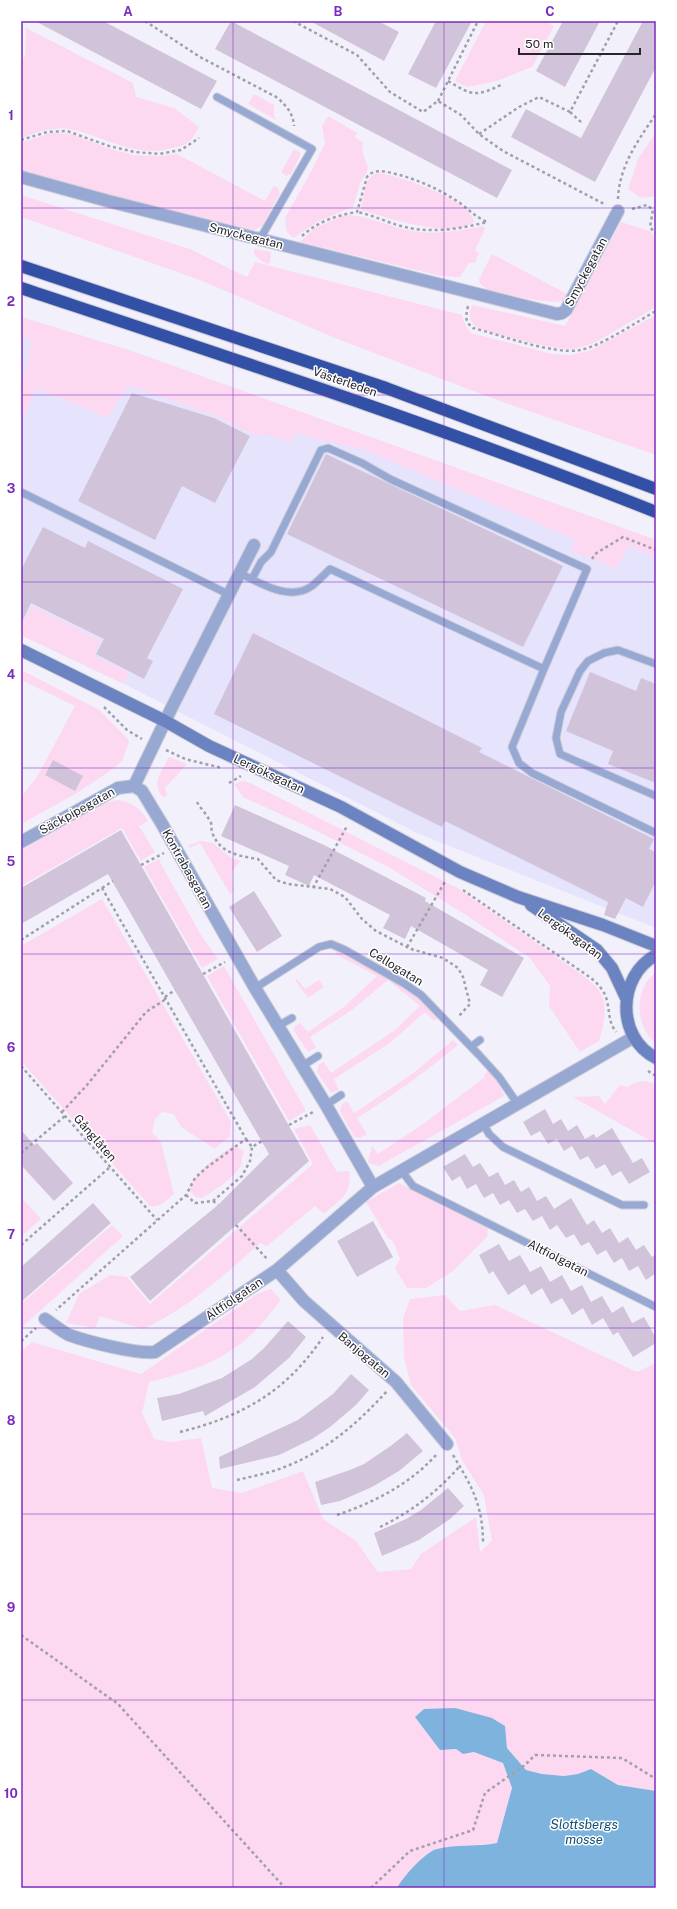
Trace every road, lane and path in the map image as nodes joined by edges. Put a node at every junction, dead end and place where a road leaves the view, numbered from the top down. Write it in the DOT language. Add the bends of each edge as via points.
graph roads {
  1 [pos="145,21"];
  2 [pos="293,21"];
  3 [pos="478,21"];
  4 [pos="618,21"];
  5 [pos="448,80"];
  6 [pos="504,84"];
  7 [pos="217,97"];
  8 [pos="438,101"];
  9 [pos="570,112"];
  10 [pos="656,114"];
  11 [pos="582,124"];
  12 [pos="479,134"];
  13 [pos="199,138"];
  14 [pos="21,140"];
  15 [pos="295,140"];
  16 [pos="21,177"];
  17 [pos="618,211"];
  18 [pos="357,212"];
  19 [pos="656,234"];
  20 [pos="260,239"];
  21 [pos="290,247"];
  22 [pos="21,266"];
  23 [pos="21,288"];
  24 [pos="471,293"];
  25 [pos="656,311"];
  26 [pos="656,489"];
  27 [pos="21,492"];
  28 [pos="656,512"];
  29 [pos="254,546"];
  30 [pos="656,550"];
  31 [pos="587,570"];
  32 [pos="239,573"];
  33 [pos="252,579"];
  34 [pos="228,594"];
  35 [pos="21,650"];
  36 [pos="656,664"];
  37 [pos="544,669"];
  38 [pos="103,706"];
  39 [pos="165,721"];
  40 [pos="138,737"];
  41 [pos="174,754"];
  42 [pos="224,769"];
  43 [pos="237,772"];
  44 [pos="229,783"];
  45 [pos="134,786"];
  46 [pos="656,796"];
  47 [pos="197,802"];
  48 [pos="342,823"];
  49 [pos="347,826"];
  50 [pos="353,829"];
  51 [pos="656,833"];
  52 [pos="21,842"];
  53 [pos="175,847"];
  54 [pos="141,866"];
  55 [pos="439,876"];
  56 [pos="446,880"];
  57 [pos="113,882"];
  58 [pos="452,883"];
  59 [pos="458,887"];
  60 [pos="102,888"];
  61 [pos="313,888"];
  62 [pos="518,897"];
  63 [pos="21,940"];
  64 [pos="656,946"];
  65 [pos="407,947"];
  66 [pos="656,955"];
  67 [pos="236,956"];
  68 [pos="203,974"];
  69 [pos="255,988"];
  70 [pos="176,990"];
  71 [pos="165,998"];
  72 [pos="626,998"];
  73 [pos="292,1018"];
  74 [pos="451,1025"];
  75 [pos="611,1025"];
  76 [pos="278,1026"];
  77 [pos="634,1037"];
  78 [pos="480,1040"];
  79 [pos="472,1046"];
  80 [pos="318,1056"];
  81 [pos="656,1058"];
  82 [pos="21,1066"];
  83 [pos="302,1066"];
  84 [pos="506,1073"];
  85 [pos="499,1077"];
  86 [pos="341,1095"];
  87 [pos="517,1103"];
  88 [pos="326,1105"];
  89 [pos="62,1112"];
  90 [pos="65,1116"];
  91 [pos="483,1123"];
  92 [pos="289,1125"];
  93 [pos="246,1139"];
  94 [pos="262,1141"];
  95 [pos="252,1147"];
  96 [pos="21,1153"];
  97 [pos="109,1168"];
  98 [pos="401,1170"];
  99 [pos="373,1187"];
  100 [pos="186,1195"];
  101 [pos="213,1201"];
  102 [pos="218,1205"];
  103 [pos="644,1205"];
  104 [pos="157,1220"];
  105 [pos="236,1225"];
  106 [pos="21,1245"];
  107 [pos="277,1270"];
  108 [pos="656,1307"];
  109 [pos="45,1319"];
  110 [pos="330,1326"];
  111 [pos="21,1341"];
  112 [pos="396,1382"];
  113 [pos="180,1432"];
  114 [pos="447,1444"];
  115 [pos="460,1466"];
  116 [pos="237,1480"];
  117 [pos="337,1515"];
  118 [pos="380,1527"];
  119 [pos="482,1544"];
  120 [pos="21,1635"];
  121 [pos="656,1779"];
  122 [pos="286,1888"];
  123 [pos="371,1888"];
  1 -- 15 [label="path" via="200,57 278,98 288,107 293,118"];
  2 -- 8 [label="path" via="357,56 390,92 423,112"];
  3 -- 5 [label="path"];
  4 -- 9 [label="path"];
  5 -- 6 [label="path" via="468,93 477,94"];
  5 -- 8 [label="path"];
  7 -- 15 [label="lane"];
  8 -- 12 [label="path" via="461,115"];
  9 -- 11 [label="path"];
  9 -- 12 [label="path" via="539,97 518,107"];
  10 -- 17 [label="path" via="631,152 618,186"];
  12 -- 17 [label="path" via="503,151"];
  13 -- 14 [label="path" via="181,150 160,154 108,146 67,131 46,132"];
  15 -- 20 [label="lane" via="312,149"];
  16 -- 20 [label="street, Smyckegatan"];
  17 -- 19 [label="path" via="646,205 652,210 650,227"];
  17 -- 24 [label="street, Smyckegatan" via="566,310 562,313 557,314"];
  18 -- 18 [label="path" via="374,215 402,226 440,230 487,222 425,183 376,171 367,177"];
  18 -- 21 [label="path" via="318,224"];
  20 -- 21 [label="street, Smyckegatan"];
  21 -- 24 [label="street, Smyckegatan"];
  22 -- 26 [label="highway, Västerleden" via="386,388"];
  23 -- 28 [label="highway, Västerleden" via="379,409"];
  24 -- 25 [label="path" via="465,318 473,328 546,348 579,351 594,346"];
  27 -- 34 [label="lane"];
  29 -- 32 [label="street"];
  30 -- 31 [label="path" via="623,538 595,554"];
  31 -- 33 [label="lane" via="328,448 321,450 271,552 261,562"];
  31 -- 37 [label="lane"];
  32 -- 33 [label="lane"];
  32 -- 34 [label="street"];
  33 -- 37 [label="lane" via="292,593 310,586 330,569"];
  34 -- 39 [label="street"];
  35 -- 39 [label="street, Lergöksgatan"];
  36 -- 46 [label="lane" via="618,650 604,653 588,661 580,671 561,712 556,738 560,754"];
  37 -- 51 [label="lane" via="512,747 519,763 538,776"];
  38 -- 40 [label="path" via="127,730"];
  39 -- 45 [label="street"];
  39 -- 62 [label="street, Lergöksgatan" via="209,746 341,807 460,872"];
  41 -- 42 [label="path"];
  43 -- 44 [label="path" via="243,774"];
  45 -- 52 [label="street, Säckpipegatan" via="118,788"];
  45 -- 53 [label="street, Kontrabasgatan" via="142,791"];
  47 -- 61 [label="path" via="211,823 217,842 228,852 258,859 276,880"];
  48 -- 49 [label="path"];
  49 -- 50 [label="path"];
  49 -- 61 [label="path"];
  53 -- 54 [label="path"];
  53 -- 67 [label="street, Kontrabasgatan"];
  55 -- 56 [label="path"];
  56 -- 58 [label="path"];
  56 -- 65 [label="path"];
  57 -- 60 [label="path"];
  59 -- 75 [label="path" via="591,978 602,989"];
  60 -- 63 [label="path"];
  60 -- 71 [label="path"];
  61 -- 65 [label="path" via="330,889 345,896 362,919 376,931"];
  62 -- 64 [label="street, Lergöksgatan" via="603,924"];
  62 -- 72 [label="street, Lergöksgatan" via="597,950 612,968"];
  65 -- 74 [label="path" via="443,958 458,968 470,1004"];
  66 -- 72 [label="street" via="635,974"];
  67 -- 68 [label="path"];
  67 -- 69 [label="street, Kontrabasgatan"];
  69 -- 74 [label="lane, Cellogatan" via="319,947 331,944 405,984 421,995"];
  69 -- 76 [label="street, Kontrabasgatan"];
  70 -- 71 [label="path"];
  71 -- 89 [label="path" via="146,1012"];
  71 -- 93 [label="path"];
  72 -- 77 [label="street" via="626,1018"];
  73 -- 76 [label="lane"];
  74 -- 79 [label="lane, Cellogatan"];
  76 -- 83 [label="street, Kontrabasgatan"];
  77 -- 81 [label="street" via="642,1048"];
  77 -- 87 [label="street, Altfiolgatan"];
  78 -- 79 [label="lane"];
  79 -- 85 [label="lane, Cellogatan"];
  80 -- 83 [label="lane"];
  82 -- 89 [label="path, Gånglåten"];
  83 -- 88 [label="street, Kontrabasgatan"];
  84 -- 85 [label="lane"];
  85 -- 87 [label="lane, Cellogatan"];
  86 -- 88 [label="lane"];
  87 -- 91 [label="street, Altfiolgatan"];
  88 -- 92 [label="path"];
  88 -- 99 [label="street, Kontrabasgatan"];
  89 -- 90 [label="path, Gånglåten"];
  90 -- 96 [label="path"];
  90 -- 97 [label="path, Gånglåten"];
  91 -- 98 [label="street, Altfiolgatan"];
  91 -- 103 [label="lane" via="503,1147 622,1205"];
  93 -- 95 [label="path"];
  93 -- 100 [label="path" via="195,1178"];
  94 -- 95 [label="path"];
  95 -- 101 [label="path" via="250,1161 242,1176"];
  97 -- 104 [label="path, Gånglåten"];
  97 -- 106 [label="path"];
  98 -- 99 [label="street, Altfiolgatan"];
  98 -- 108 [label="lane, Altfiolgatan" via="413,1186"];
  99 -- 107 [label="street, Altfiolgatan"];
  100 -- 101 [label="path" via="195,1203"];
  100 -- 104 [label="path"];
  101 -- 102 [label="path"];
  104 -- 109 [label="path"];
  105 -- 107 [label="path"];
  107 -- 109 [label="street, Altfiolgatan" via="155,1352 125,1350 68,1334"];
  107 -- 110 [label="street, Banjogatan"];
  109 -- 111 [label="path"];
  110 -- 112 [label="street, Banjogatan"];
  110 -- 113 [label="path" via="312,1354 294,1373 256,1404 225,1418"];
  112 -- 114 [label="street, Banjogatan"];
  112 -- 116 [label="path" via="350,1428 311,1455 286,1467"];
  114 -- 115 [label="path"];
  114 -- 117 [label="path" via="426,1466 397,1488 365,1506"];
  115 -- 118 [label="path" via="427,1499"];
  115 -- 119 [label="path" via="481,1514"];
  120 -- 122 [label="path" via="118,1704"];
  121 -- 123 [label="path" via="622,1758 535,1755 485,1794 473,1830 410,1851"];
}
